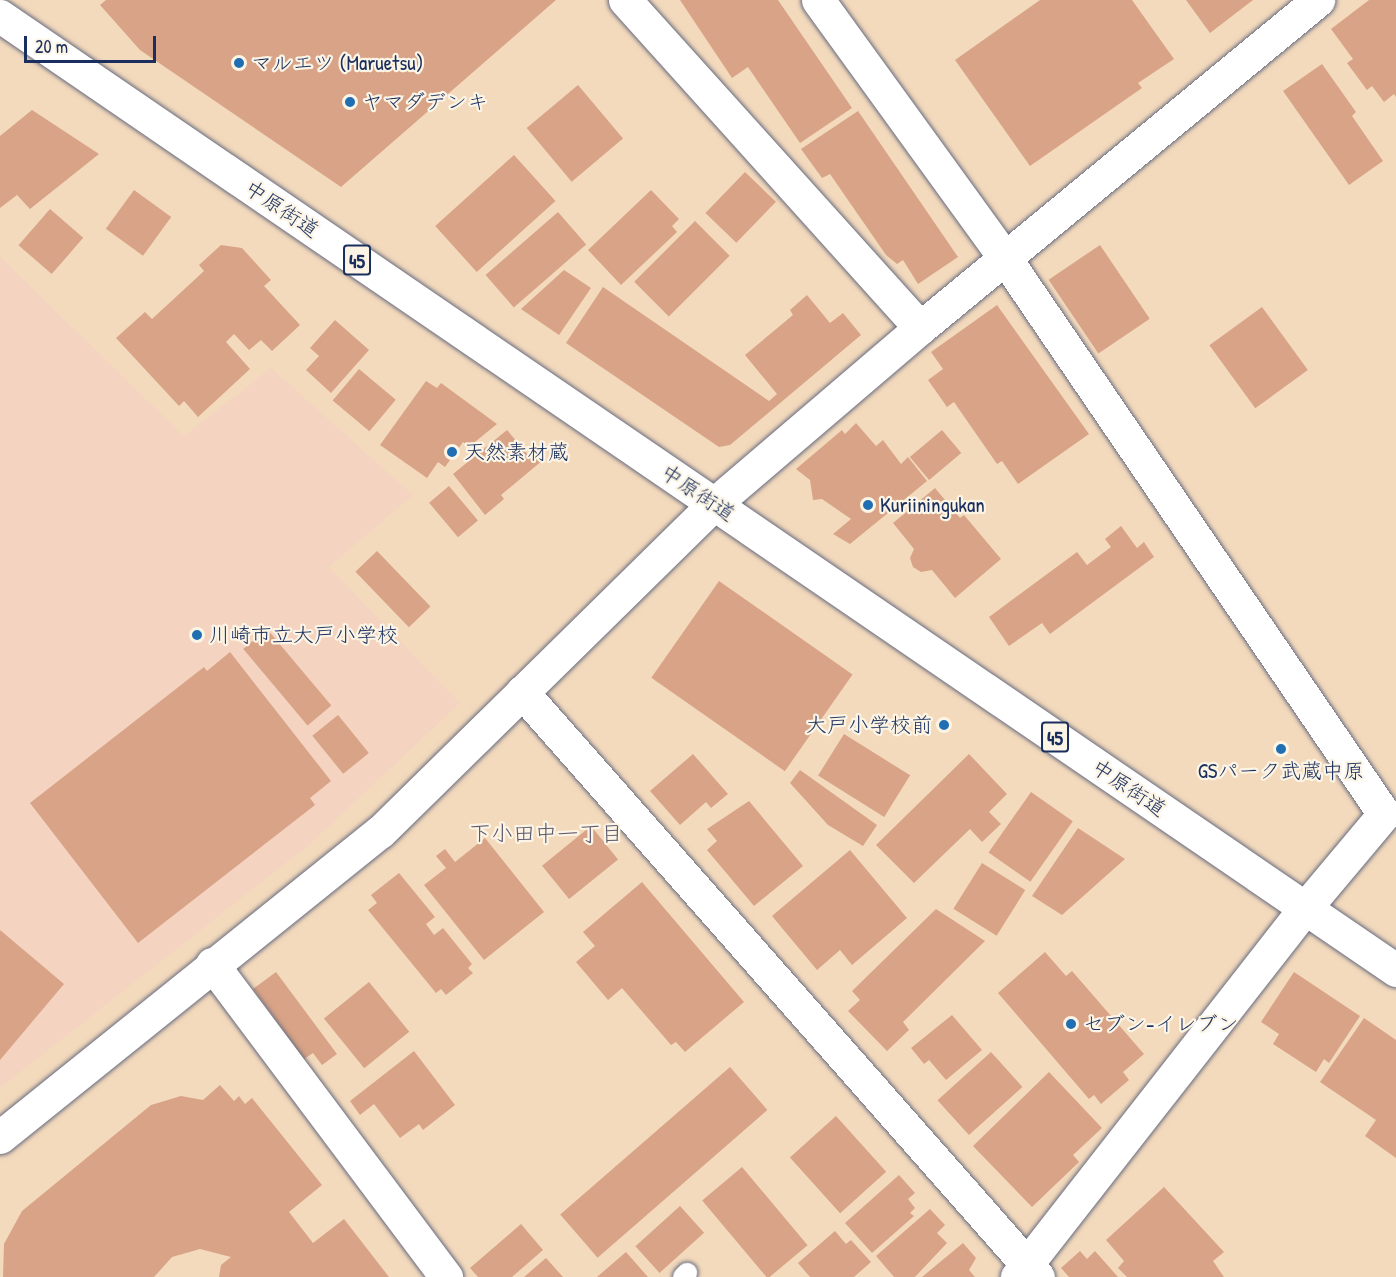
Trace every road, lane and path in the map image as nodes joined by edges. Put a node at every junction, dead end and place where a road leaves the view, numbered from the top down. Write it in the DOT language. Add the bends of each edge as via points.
graph roads {
  1 [pos="625,0"];
  2 [pos="818,0"];
  3 [pos="1318,0"];
  4 [pos="0,16"];
  5 [pos="1005,258"];
  6 [pos="920,328"];
  7 [pos="714,504"];
  8 [pos="522,692"];
  9 [pos="1305,908"];
  10 [pos="212,964"];
  11 [pos="1396,970"];
  12 [pos="0,1137"];
  13 [pos="1028,1274"];
  14 [pos="446,1277"];
  1 -- 6 [label="street"];
  2 -- 5 [label="street"];
  3 -- 5 [label="street"];
  4 -- 7 [label="street, 中原街道 / 45"];
  5 -- 6 [label="street"];
  5 -- 9 [label="street" via="1384,814"];
  6 -- 7 [label="street"];
  7 -- 8 [label="street"];
  7 -- 9 [label="street, 中原街道 / 45"];
  8 -- 10 [label="street" via="380,832"];
  8 -- 13 [label="street"];
  9 -- 11 [label="street, 中原街道 / 45"];
  9 -- 13 [label="street"];
  10 -- 12 [label="street"];
  10 -- 14 [label="street"];
}
